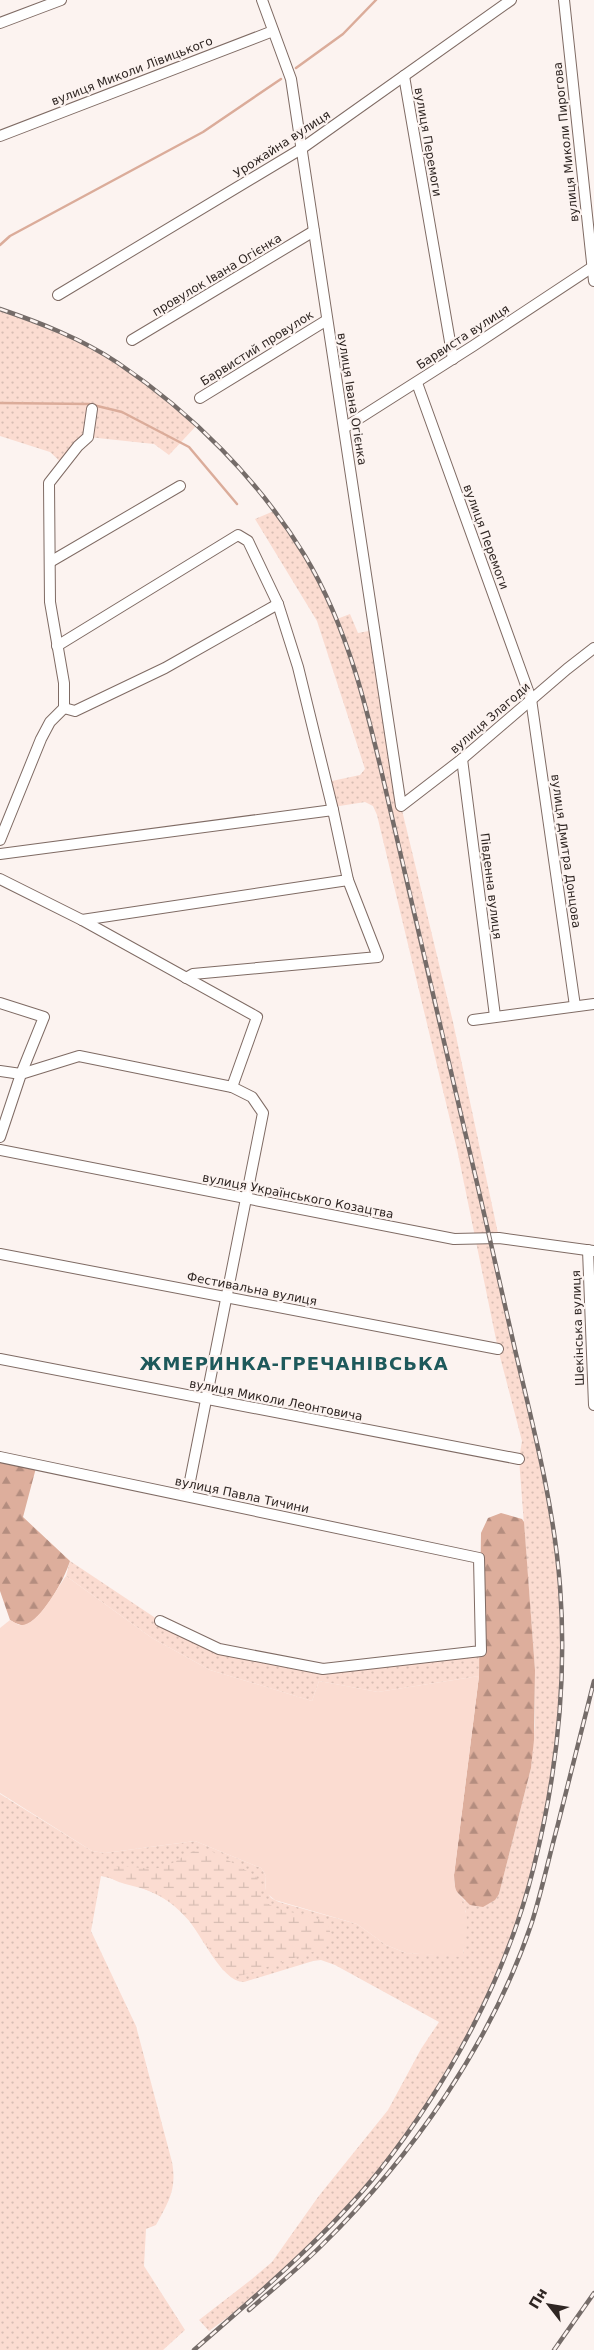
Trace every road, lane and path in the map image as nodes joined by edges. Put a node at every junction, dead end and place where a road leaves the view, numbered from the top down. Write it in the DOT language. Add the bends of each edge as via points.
graph roads {
  1 [pos="61,0"];
  2 [pos="262,0"];
  3 [pos="511,0"];
  4 [pos="564,0"];
  5 [pos="0,23"];
  6 [pos="272,31"];
  7 [pos="404,76"];
  8 [pos="0,136"];
  9 [pos="302,149"];
  10 [pos="314,231"];
  11 [pos="593,266"];
  12 [pos="594,282"];
  13 [pos="58,296"];
  14 [pos="327,320"];
  15 [pos="132,340"];
  16 [pos="453,359"];
  17 [pos="416,383"];
  18 [pos="200,398"];
  19 [pos="92,409"];
  20 [pos="344,428"];
  21 [pos="180,486"];
  22 [pos="50,562"];
  23 [pos="278,604"];
  24 [pos="57,646"];
  25 [pos="594,648"];
  26 [pos="531,699"];
  27 [pos="64,708"];
  28 [pos="462,760"];
  29 [pos="401,806"];
  30 [pos="333,810"];
  31 [pos="0,840"];
  32 [pos="0,854"];
  33 [pos="0,879"];
  34 [pos="348,880"];
  35 [pos="82,920"];
  36 [pos="186,978"];
  37 [pos="0,1002"];
  38 [pos="594,1004"];
  39 [pos="576,1006"];
  40 [pos="495,1016"];
  41 [pos="473,1020"];
  42 [pos="0,1071"];
  43 [pos="20,1074"];
  44 [pos="232,1087"];
  45 [pos="0,1137"];
  46 [pos="0,1150"];
  47 [pos="246,1199"];
  48 [pos="591,1250"];
  49 [pos="0,1254"];
  50 [pos="227,1297"];
  51 [pos="498,1349"];
  52 [pos="0,1359"];
  53 [pos="206,1400"];
  54 [pos="594,1405"];
  55 [pos="0,1456"];
  56 [pos="519,1459"];
  57 [pos="187,1496"];
  58 [pos="160,1621"];
  1 -- 5 [label="street"];
  2 -- 6 [label="street, вулиця Івана Огієнка"];
  3 -- 7 [label="street, Урожайна вулиця"];
  4 -- 11 [label="street, вулиця Миколи Пирогова"];
  6 -- 8 [label="street, вулиця Миколи Лівицького"];
  6 -- 9 [label="street, вулиця Івана Огієнка" via="291,79"];
  7 -- 9 [label="street, Урожайна вулиця"];
  7 -- 16 [label="street, вулиця Перемоги"];
  9 -- 10 [label="street, вулиця Івана Огієнка"];
  9 -- 13 [label="street, Урожайна вулиця"];
  10 -- 14 [label="street, вулиця Івана Огієнка"];
  10 -- 15 [label="street, провулок Івана Огієнка"];
  11 -- 12 [label="street, вулиця Миколи Пирогова"];
  11 -- 16 [label="street, Барвиста вулиця"];
  14 -- 18 [label="street, Барвистий провулок"];
  14 -- 20 [label="street, вулиця Івана Огієнка"];
  16 -- 17 [label="street, Барвиста вулиця"];
  17 -- 20 [label="street, Барвиста вулиця"];
  17 -- 26 [label="street, вулиця Перемоги"];
  19 -- 22 [label="street" via="88,437 49,483"];
  20 -- 29 [label="street, вулиця Івана Огієнка"];
  21 -- 22 [label="street"];
  22 -- 24 [label="street" via="50,602"];
  23 -- 24 [label="street" via="248,542 238,535"];
  23 -- 27 [label="street" via="156,672 74,711"];
  23 -- 30 [label="street" via="298,667"];
  24 -- 27 [label="street" via="64,683"];
  25 -- 26 [label="street, вулиця Злагоди"];
  26 -- 28 [label="street, вулиця Злагоди"];
  26 -- 39 [label="street, вулиця Дмитра Донцова"];
  27 -- 31 [label="street" via="50,722 41,739"];
  28 -- 29 [label="street, вулиця Злагоди"];
  28 -- 40 [label="street, Південна вулиця"];
  30 -- 32 [label="street"];
  30 -- 34 [label="street"];
  33 -- 35 [label="street"];
  34 -- 35 [label="street"];
  34 -- 36 [label="street" via="378,957 193,974"];
  35 -- 36 [label="street"];
  36 -- 44 [label="street" via="257,1017"];
  37 -- 43 [label="street" via="44,1017"];
  38 -- 39 [label="street"];
  39 -- 40 [label="street"];
  40 -- 41 [label="street"];
  42 -- 43 [label="street"];
  43 -- 44 [label="street" via="79,1056"];
  43 -- 45 [label="street"];
  44 -- 47 [label="street" via="252,1097 263,1113"];
  46 -- 47 [label="street, вулиця Українського Козацтва"];
  47 -- 48 [label="street, вулиця Українського Козацтва" via="454,1239 499,1238"];
  47 -- 50 [label="street"];
  48 -- 54 [label="street, Шекінська вулиця"];
  49 -- 50 [label="street, Фестивальна вулиця"];
  50 -- 51 [label="street, Фестивальна вулиця"];
  50 -- 53 [label="street"];
  52 -- 53 [label="street, вулиця Миколи Леонтовича"];
  53 -- 56 [label="street, вулиця Миколи Леонтовича"];
  53 -- 57 [label="street"];
  55 -- 57 [label="street, вулиця Павла Тичини"];
  57 -- 58 [label="street, вулиця Павла Тичини" via="479,1558 481,1651 323,1669 219,1650"];
}
